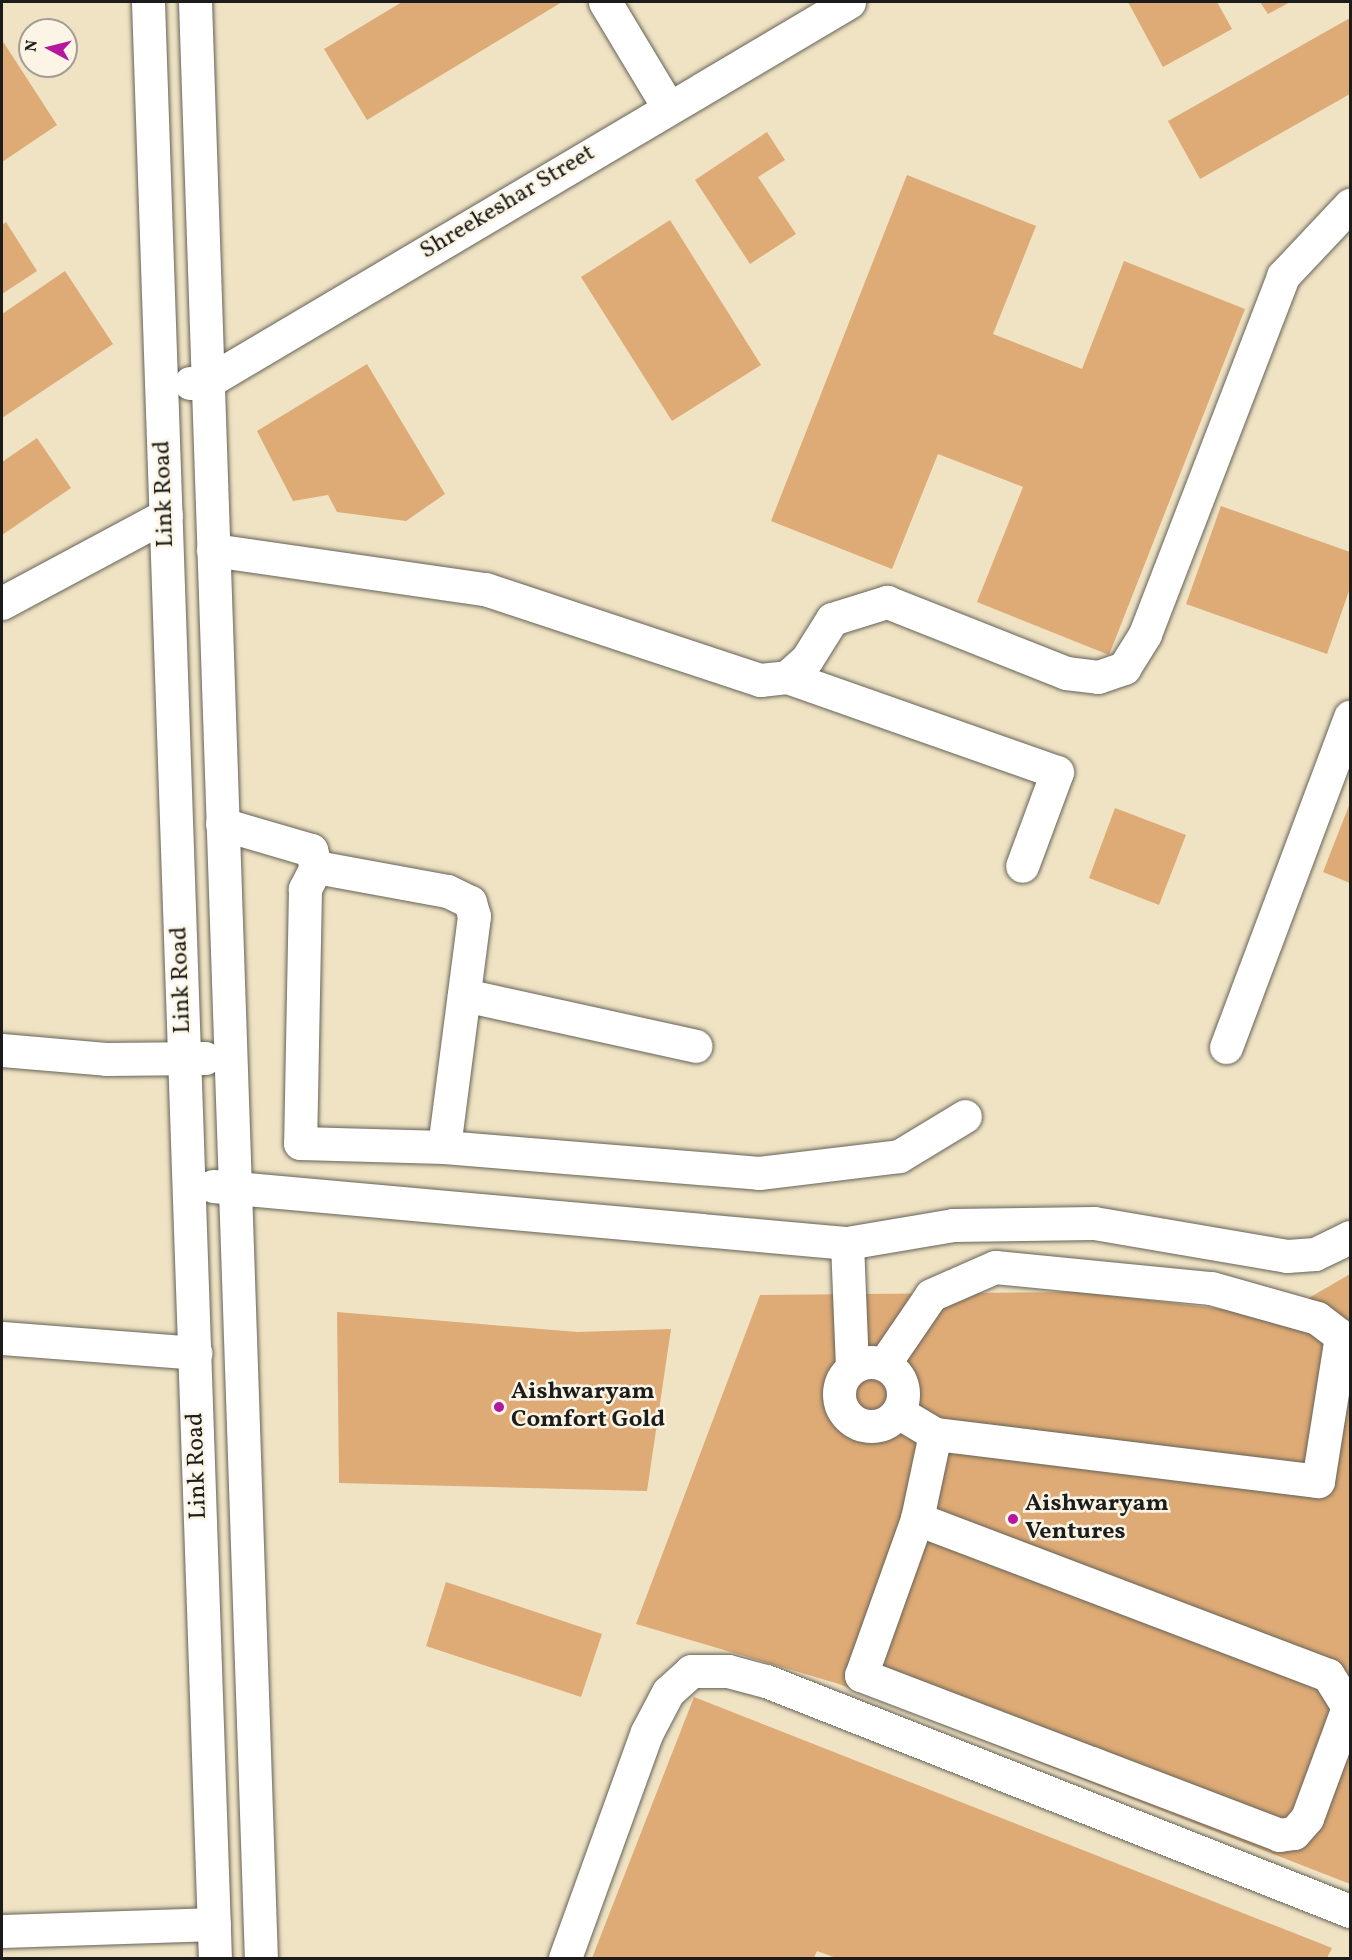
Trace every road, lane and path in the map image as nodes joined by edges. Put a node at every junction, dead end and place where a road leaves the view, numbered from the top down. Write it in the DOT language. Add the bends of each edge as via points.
graph roads {
  1 [pos="148,2"];
  2 [pos="195,2"];
  3 [pos="605,2"];
  4 [pos="849,2"];
  5 [pos="668,107"];
  6 [pos="1350,206"];
  7 [pos="207,381"];
  8 [pos="161,384"];
  9 [pos="166,515"];
  10 [pos="213,550"];
  11 [pos="2,603"];
  12 [pos="787,677"];
  13 [pos="1350,717"];
  14 [pos="222,824"];
  15 [pos="1022,866"];
  16 [pos="316,867"];
  17 [pos="464,995"];
  18 [pos="695,1046"];
  19 [pos="1226,1047"];
  20 [pos="2,1050"];
  21 [pos="231,1058"];
  22 [pos="184,1059"];
  23 [pos="965,1116"];
  24 [pos="444,1147"];
  25 [pos="189,1184"];
  26 [pos="235,1189"];
  27 [pos="1350,1237"];
  28 [pos="847,1244"];
  29 [pos="2,1338"];
  30 [pos="195,1353"];
  31 [pos="884,1364"];
  32 [pos="852,1368"];
  33 [pos="898,1412"];
  34 [pos="935,1434"];
  35 [pos="917,1519"];
  36 [pos="1350,1911"];
  37 [pos="214,1924"];
  38 [pos="2,1931"];
  39 [pos="38,1944"];
  40 [pos="215,1959"];
  41 [pos="261,1959"];
  42 [pos="565,1959"];
  1 -- 8 [label="street, Link Road"];
  2 -- 7 [label="street, Link Road"];
  3 -- 5 [label="street"];
  4 -- 5 [label="street, Shreekeshar Street"];
  5 -- 7 [label="street, Shreekeshar Street"];
  6 -- 12 [label="street" via="1312,239 1283,276 1145,634 1124,668 1098,677 1066,673 886,602 832,619 807,659"];
  7 -- 8 [label="street, Shreekeshar Street"];
  7 -- 10 [label="street, Link Road"];
  8 -- 9 [label="street, Link Road"];
  9 -- 11 [label="street"];
  9 -- 22 [label="street, Link Road"];
  10 -- 12 [label="street" via="485,589 730,673 760,680"];
  10 -- 14 [label="street, Link Road"];
  12 -- 15 [label="street" via="1057,772"];
  13 -- 19 [label="street"];
  14 -- 16 [label="street" via="311,850"];
  14 -- 21 [label="street, Link Road"];
  16 -- 17 [label="street" via="462,895 474,916"];
  16 -- 24 [label="street" via="305,889 300,1143"];
  17 -- 18 [label="street"];
  17 -- 24 [label="street"];
  20 -- 22 [label="street" via="47,1057"];
  21 -- 22 [label="street"];
  21 -- 26 [label="street, Link Road"];
  22 -- 25 [label="street, Link Road"];
  23 -- 24 [label="street" via="899,1156 759,1173"];
  25 -- 26 [label="street"];
  25 -- 30 [label="street, Link Road"];
  26 -- 28 [label="street"];
  26 -- 41 [label="street, Link Road"];
  27 -- 28 [label="street" via="1315,1254 1287,1256 1094,1223 1010,1223 914,1229 889,1239"];
  28 -- 32 [label="street"];
  29 -- 30 [label="street"];
  30 -- 37 [label="street, Link Road"];
  31 -- 32 [label="street"];
  31 -- 33 [label="street" via="900,1380"];
  31 -- 34 [label="street" via="930,1294 995,1267 1211,1288 1317,1318 1341,1336 1318,1481"];
  32 -- 33 [label="street" via="840,1384 845,1414 872,1427"];
  33 -- 34 [label="street"];
  34 -- 35 [label="street"];
  35 -- 35 [label="street" via="861,1675 1279,1835 1294,1833 1307,1818 1348,1707 1341,1689 1328,1675"];
  36 -- 42 [label="street" via="766,1681 728,1671 691,1671 668,1692 647,1732"];
  37 -- 39 [label="street"];
  37 -- 40 [label="street, Link Road"];
  38 -- 39 [label="street"];
}
